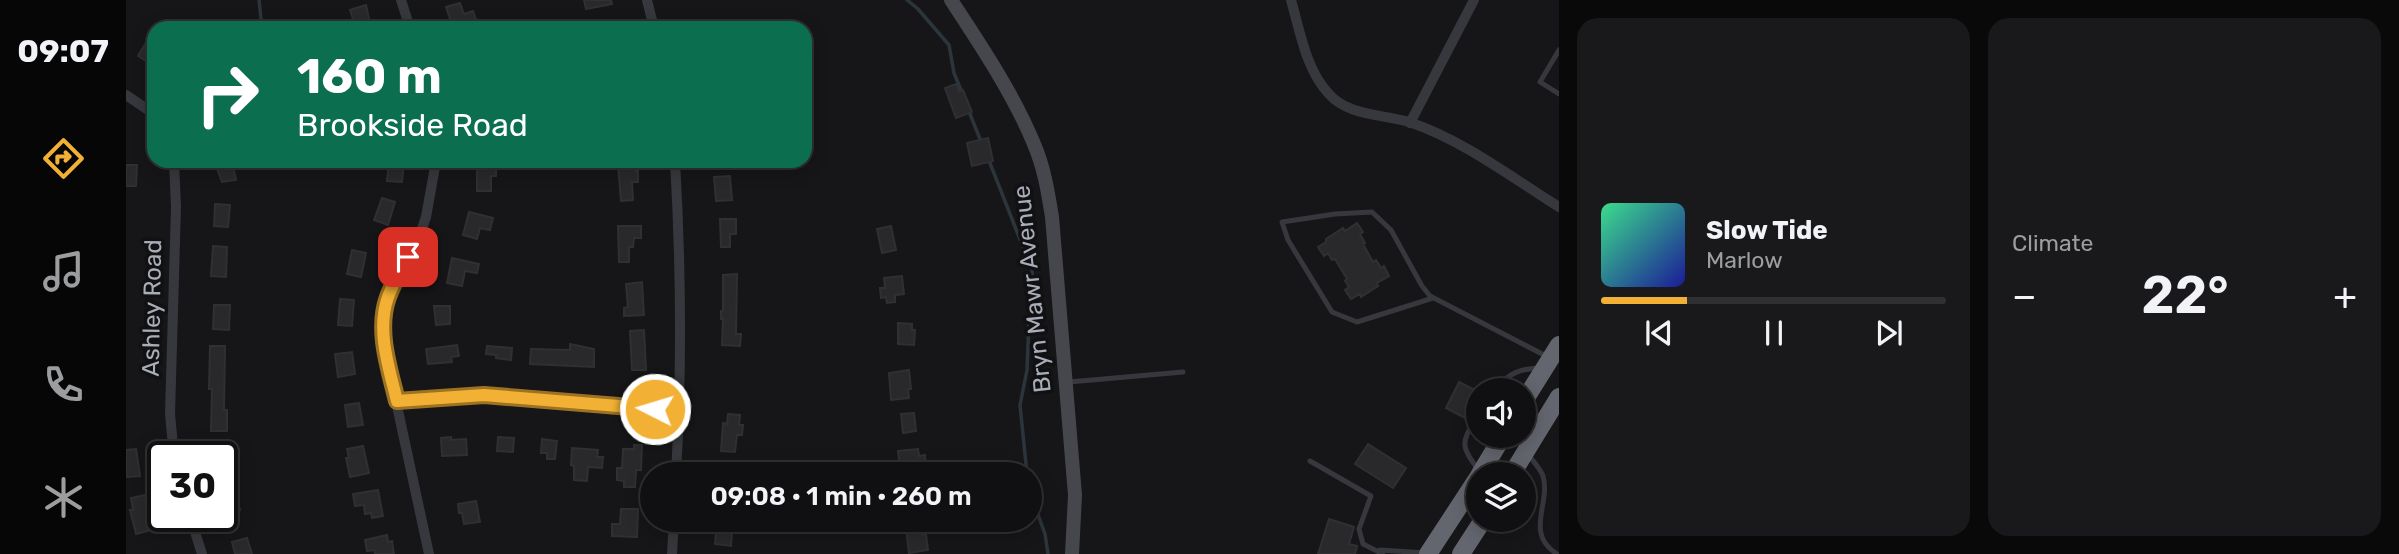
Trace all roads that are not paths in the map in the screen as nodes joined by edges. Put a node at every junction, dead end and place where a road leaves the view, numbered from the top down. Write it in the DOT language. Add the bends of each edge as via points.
graph roads {
  1 [pos="401,0"];
  2 [pos="647,0"];
  3 [pos="951,0"];
  4 [pos="1291,0"];
  5 [pos="1474,0"];
  6 [pos="408,21"];
  7 [pos="652,21"];
  8 [pos="1559,50"];
  9 [pos="126,94"];
  10 [pos="1559,94"];
  11 [pos="147,109"];
  12 [pos="1410,122"];
  13 [pos="174,168"];
  14 [pos="435,168"];
  15 [pos="675,168"];
  16 [pos="1559,207"];
  17 [pos="1433,298"];
  18 [pos="1551,357"];
  19 [pos="1183,372"];
  20 [pos="1507,378"];
  21 [pos="1536,381"];
  22 [pos="1066,383"];
  23 [pos="1559,397"];
  24 [pos="397,401"];
  25 [pos="680,411"];
  26 [pos="1466,438"];
  27 [pos="173,441"];
  28 [pos="1525,452"];
  29 [pos="1310,461"];
  30 [pos="677,462"];
  31 [pos="1472,462"];
  32 [pos="1519,462"];
  33 [pos="1466,496"];
  34 [pos="195,532"];
  35 [pos="673,532"];
  36 [pos="1475,532"];
  37 [pos="1380,553"];
  38 [pos="202,554"];
  39 [pos="429,554"];
  40 [pos="672,554"];
  41 [pos="1072,554"];
  42 [pos="1429,554"];
  43 [pos="1461,554"];
  44 [pos="1557,554"];
  1 -- 6 [label="street"];
  2 -- 7 [label="street"];
  3 -- 22 [label="main road, Bryn Mawr Avenue" via="1035,145 1052,217"];
  4 -- 12 [label="street" via="1315,76 1330,97 1348,108"];
  5 -- 12 [label="street"];
  8 -- 10 [label="lane" via="1540,82"];
  9 -- 11 [label="street"];
  12 -- 16 [label="street" via="1457,144"];
  13 -- 27 [label="street, Ashley Road"];
  14 -- 24 [label="street" via="426,218 385,310 386,355"];
  15 -- 25 [label="street"];
  17 -- 17 [label="lane" via="1391,230 1372,212 1282,222 1332,312 1357,322"];
  17 -- 18 [label="lane"];
  18 -- 20 [label="lane"];
  18 -- 21 [label="highway"];
  19 -- 22 [label="lane"];
  22 -- 41 [label="main road, Bryn Mawr Avenue" via="1075,495"];
  23 -- 28 [label="highway"];
  24 -- 25 [label="street" via="484,395"];
  24 -- 39 [label="street"];
  25 -- 30 [label="street"];
  26 -- 31 [label="lane" via="1465,451"];
  28 -- 32 [label="highway"];
  28 -- 44 [label="lane" via="1542,474 1539,526 1544,543"];
  29 -- 37 [label="lane" via="1371,496 1359,530 1363,544"];
  33 -- 42 [label="highway"];
  34 -- 38 [label="street"];
  35 -- 40 [label="street"];
  36 -- 43 [label="highway"];
  37 -- 42 [label="lane"];
}
